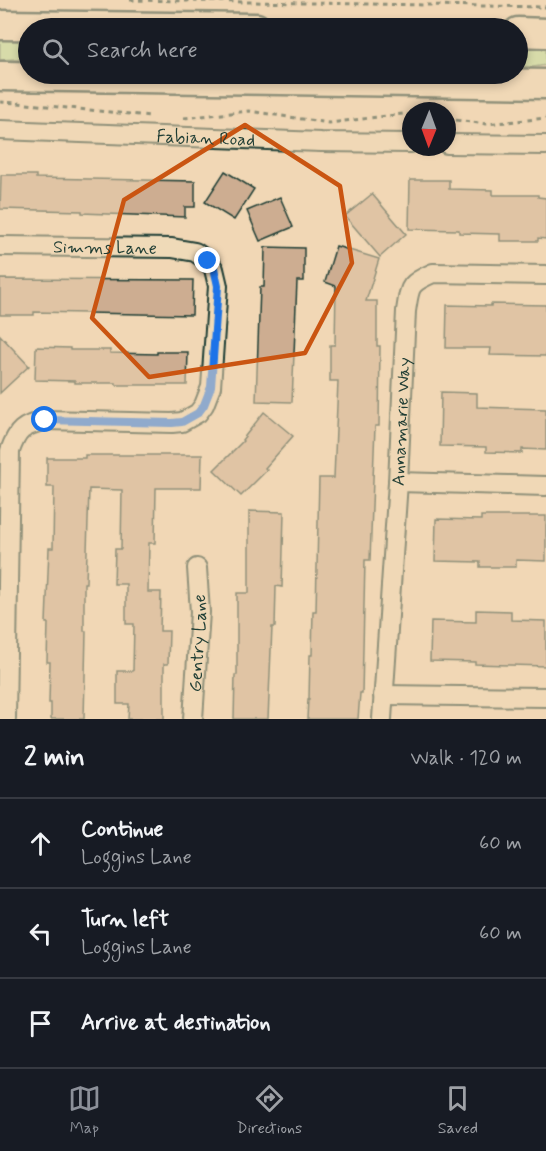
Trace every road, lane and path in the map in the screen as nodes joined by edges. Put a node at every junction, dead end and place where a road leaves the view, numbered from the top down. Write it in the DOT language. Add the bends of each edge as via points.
graph roads {
  1 [pos="130,0"];
  2 [pos="546,7"];
  3 [pos="0,25"];
  4 [pos="18,25"];
  5 [pos="528,32"];
  6 [pos="546,33"];
  7 [pos="0,76"];
  8 [pos="18,76"];
  9 [pos="528,84"];
  10 [pos="546,84"];
  11 [pos="0,102"];
  12 [pos="402,114"];
  13 [pos="151,116"];
  14 [pos="546,118"];
  15 [pos="175,119"];
  16 [pos="456,120"];
  17 [pos="0,130"];
  18 [pos="402,143"];
  19 [pos="456,144"];
  20 [pos="546,145"];
  21 [pos="0,246"];
  22 [pos="546,275"];
  23 [pos="398,482"];
  24 [pos="546,486"];
  25 [pos="197,568"];
  26 [pos="383,695"];
  27 [pos="546,697"];
  28 [pos="6,719"];
  29 [pos="194,719"];
  30 [pos="382,719"];
  1 -- 2 [label="path"];
  3 -- 4 [label="main road"];
  5 -- 6 [label="main road"];
  7 -- 8 [label="main road"];
  9 -- 10 [label="main road"];
  11 -- 13 [label="path"];
  12 -- 15 [label="path" via="328,123 249,111"];
  14 -- 16 [label="path" via="487,124"];
  17 -- 18 [label="street, Fabian Road"];
  19 -- 20 [label="street"];
  21 -- 28 [label="street, Simms Lane" via="172,248 195,252 214,268 218,286 211,387 198,413 172,423 45,420 26,426 15,437 10,451"];
  22 -- 23 [label="street, Annamarie Way" via="433,273 416,280 410,288"];
  23 -- 24 [label="street"];
  23 -- 26 [label="street, Annamarie Way"];
  25 -- 29 [label="street, Gentry Lane" via="200,612"];
  26 -- 27 [label="street"];
  26 -- 30 [label="street, Annamarie Way"];
}
